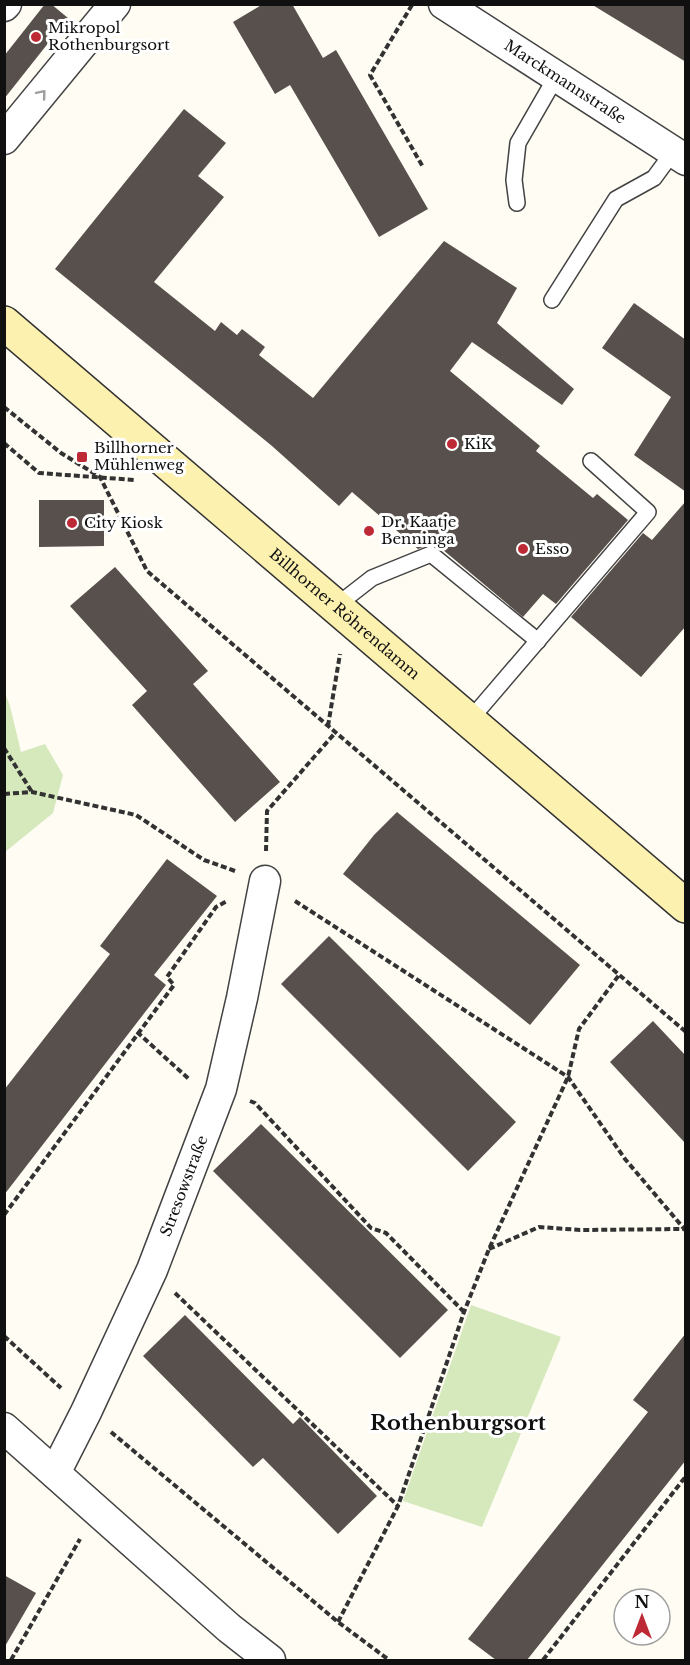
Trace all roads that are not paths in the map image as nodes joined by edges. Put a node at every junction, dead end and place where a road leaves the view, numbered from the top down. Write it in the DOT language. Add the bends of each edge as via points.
graph roads {
  1 [pos="115,4"];
  2 [pos="444,4"];
  3 [pos="556,76"];
  4 [pos="4,139"];
  5 [pos="679,156"];
  6 [pos="517,203"];
  7 [pos="552,300"];
  8 [pos="4,323"];
  9 [pos="591,460"];
  10 [pos="341,610"];
  11 [pos="538,641"];
  12 [pos="469,721"];
  13 [pos="265,881"];
  14 [pos="686,906"];
  15 [pos="4,1428"];
  16 [pos="55,1473"];
  17 [pos="270,1660"];
  4 -- 1 [label="street, one-way"];
  2 -- 3 [label="street, Marckmannstraße"];
  3 -- 5 [label="street, Marckmannstraße"];
  3 -- 6 [label="lane" via="518,143 513,180"];
  5 -- 7 [label="lane" via="654,178 616,199"];
  8 -- 10 [label="street, Billhorner Röhrendamm"];
  9 -- 11 [label="lane" via="648,512"];
  10 -- 11 [label="lane" via="372,578 431,554"];
  10 -- 12 [label="street, Billhorner Röhrendamm"];
  11 -- 12 [label="lane"];
  12 -- 14 [label="street, Billhorner Röhrendamm"];
  13 -- 16 [label="street, Stresowstraße" via="221,1089 152,1270"];
  15 -- 16 [label="street"];
  16 -- 17 [label="street"];
}
